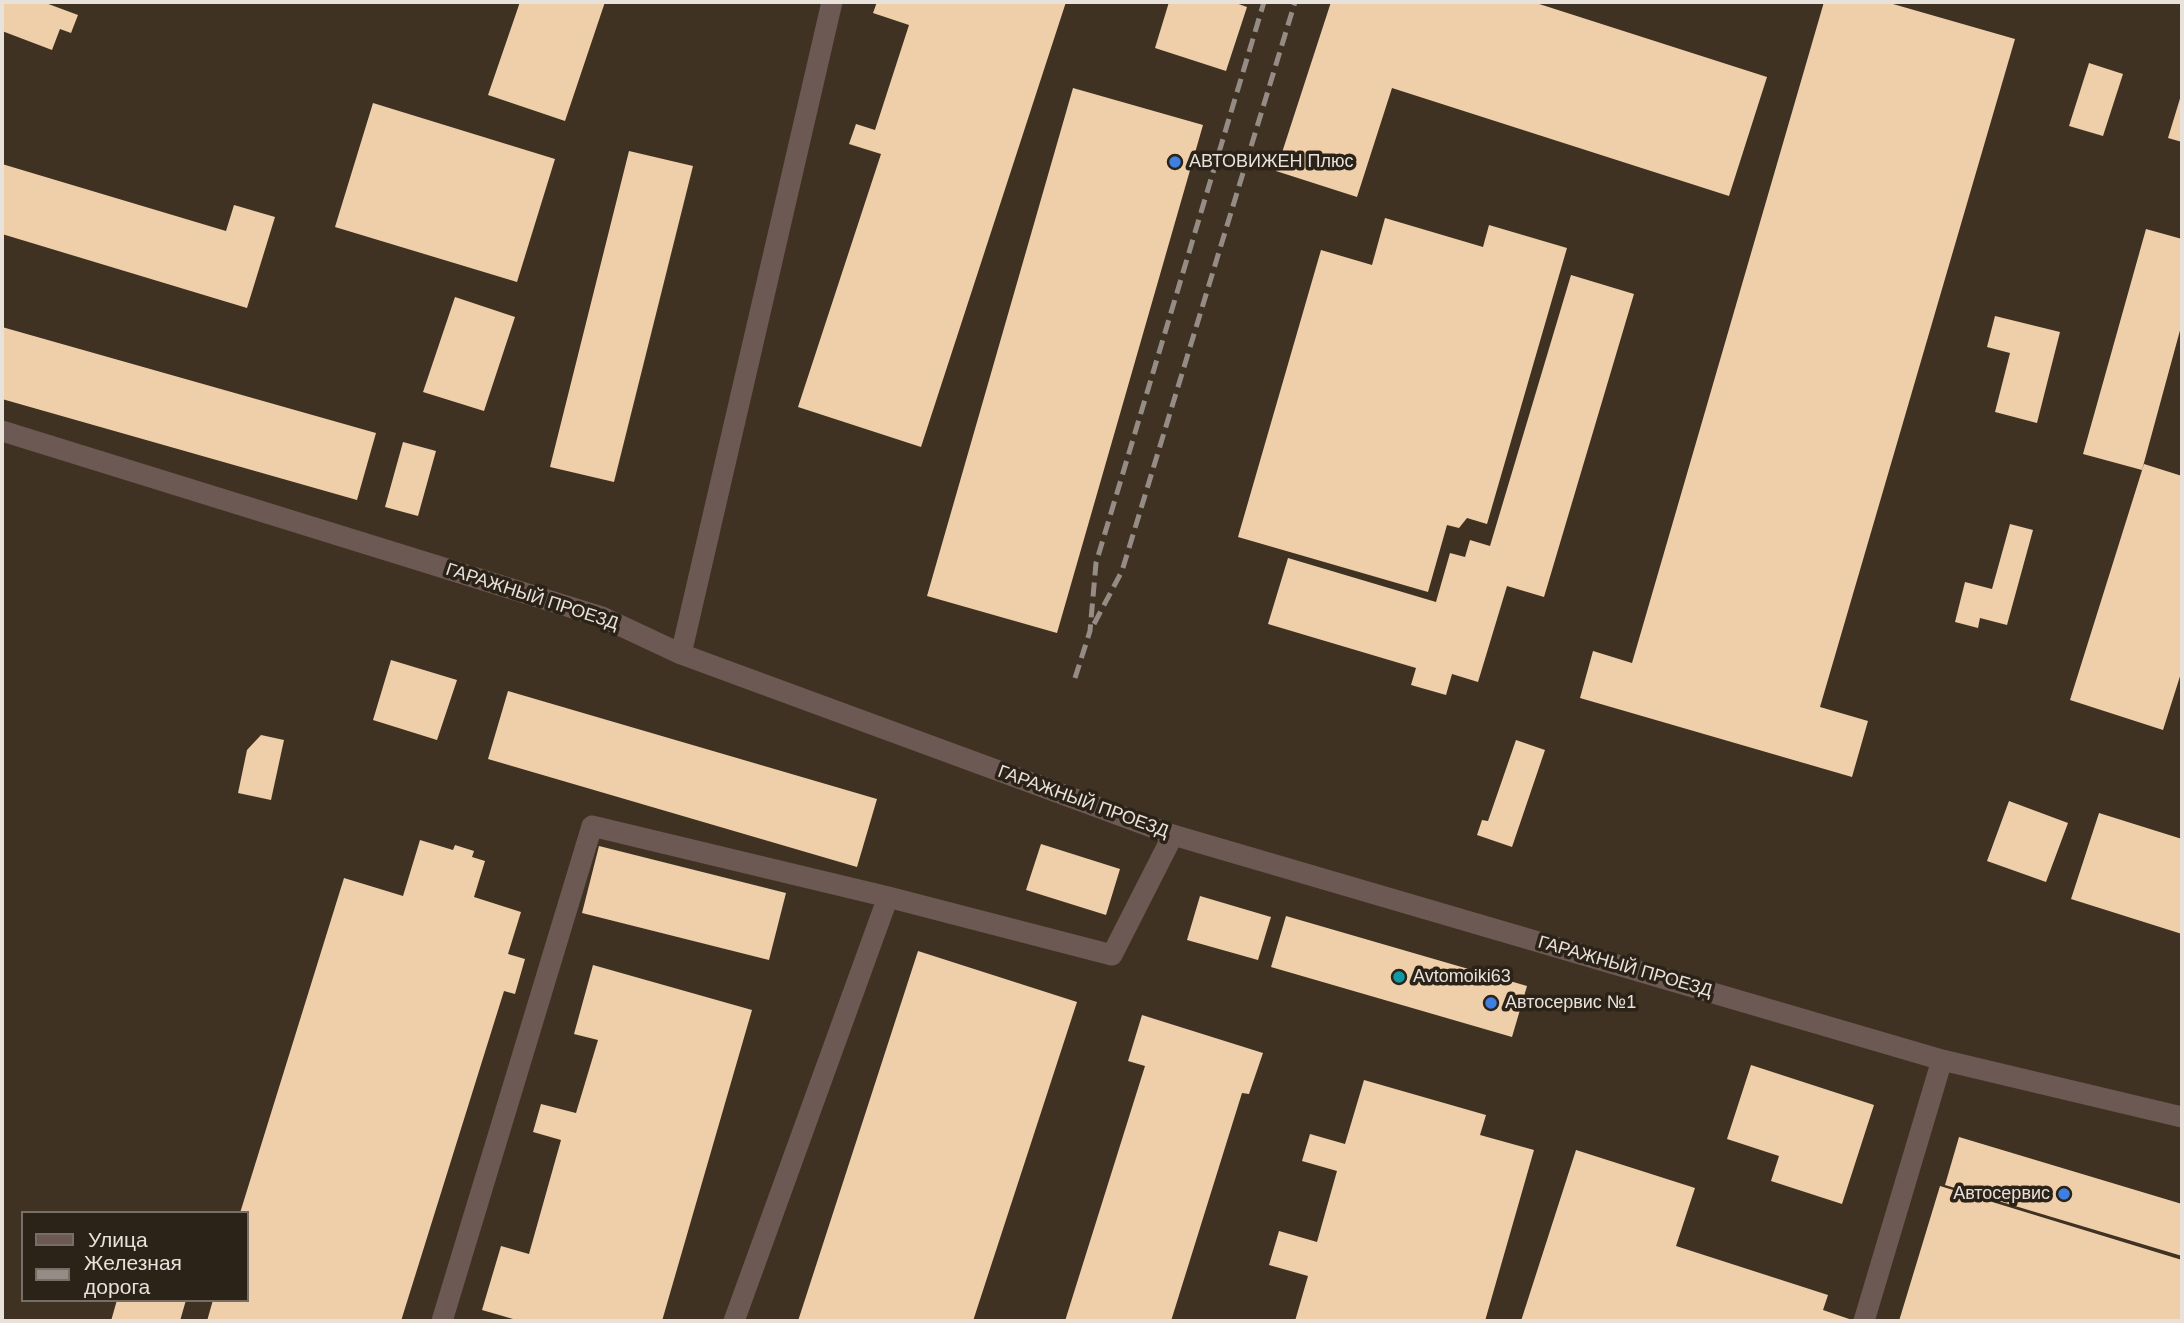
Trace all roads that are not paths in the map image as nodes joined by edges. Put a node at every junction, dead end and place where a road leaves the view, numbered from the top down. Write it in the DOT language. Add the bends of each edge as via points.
graph roads {
  1 [pos="832,2"];
  2 [pos="2,430"];
  3 [pos="681,654"];
  4 [pos="1173,835"];
  5 [pos="888,897"];
  6 [pos="1942,1060"];
  7 [pos="2182,1118"];
  8 [pos="442,1321"];
  9 [pos="734,1321"];
  10 [pos="1864,1321"];
  1 -- 3 [label="street"];
  2 -- 3 [label="street, ГАРАЖНЫЙ ПРОЕЗД" via="602,617"];
  3 -- 4 [label="street, ГАРАЖНЫЙ ПРОЕЗД"];
  4 -- 5 [label="street" via="1112,955"];
  4 -- 6 [label="street, ГАРАЖНЫЙ ПРОЕЗД"];
  5 -- 8 [label="street" via="592,826"];
  5 -- 9 [label="street"];
  6 -- 7 [label="street, ГАРАЖНЫЙ ПРОЕЗД"];
  6 -- 10 [label="street"];
}
